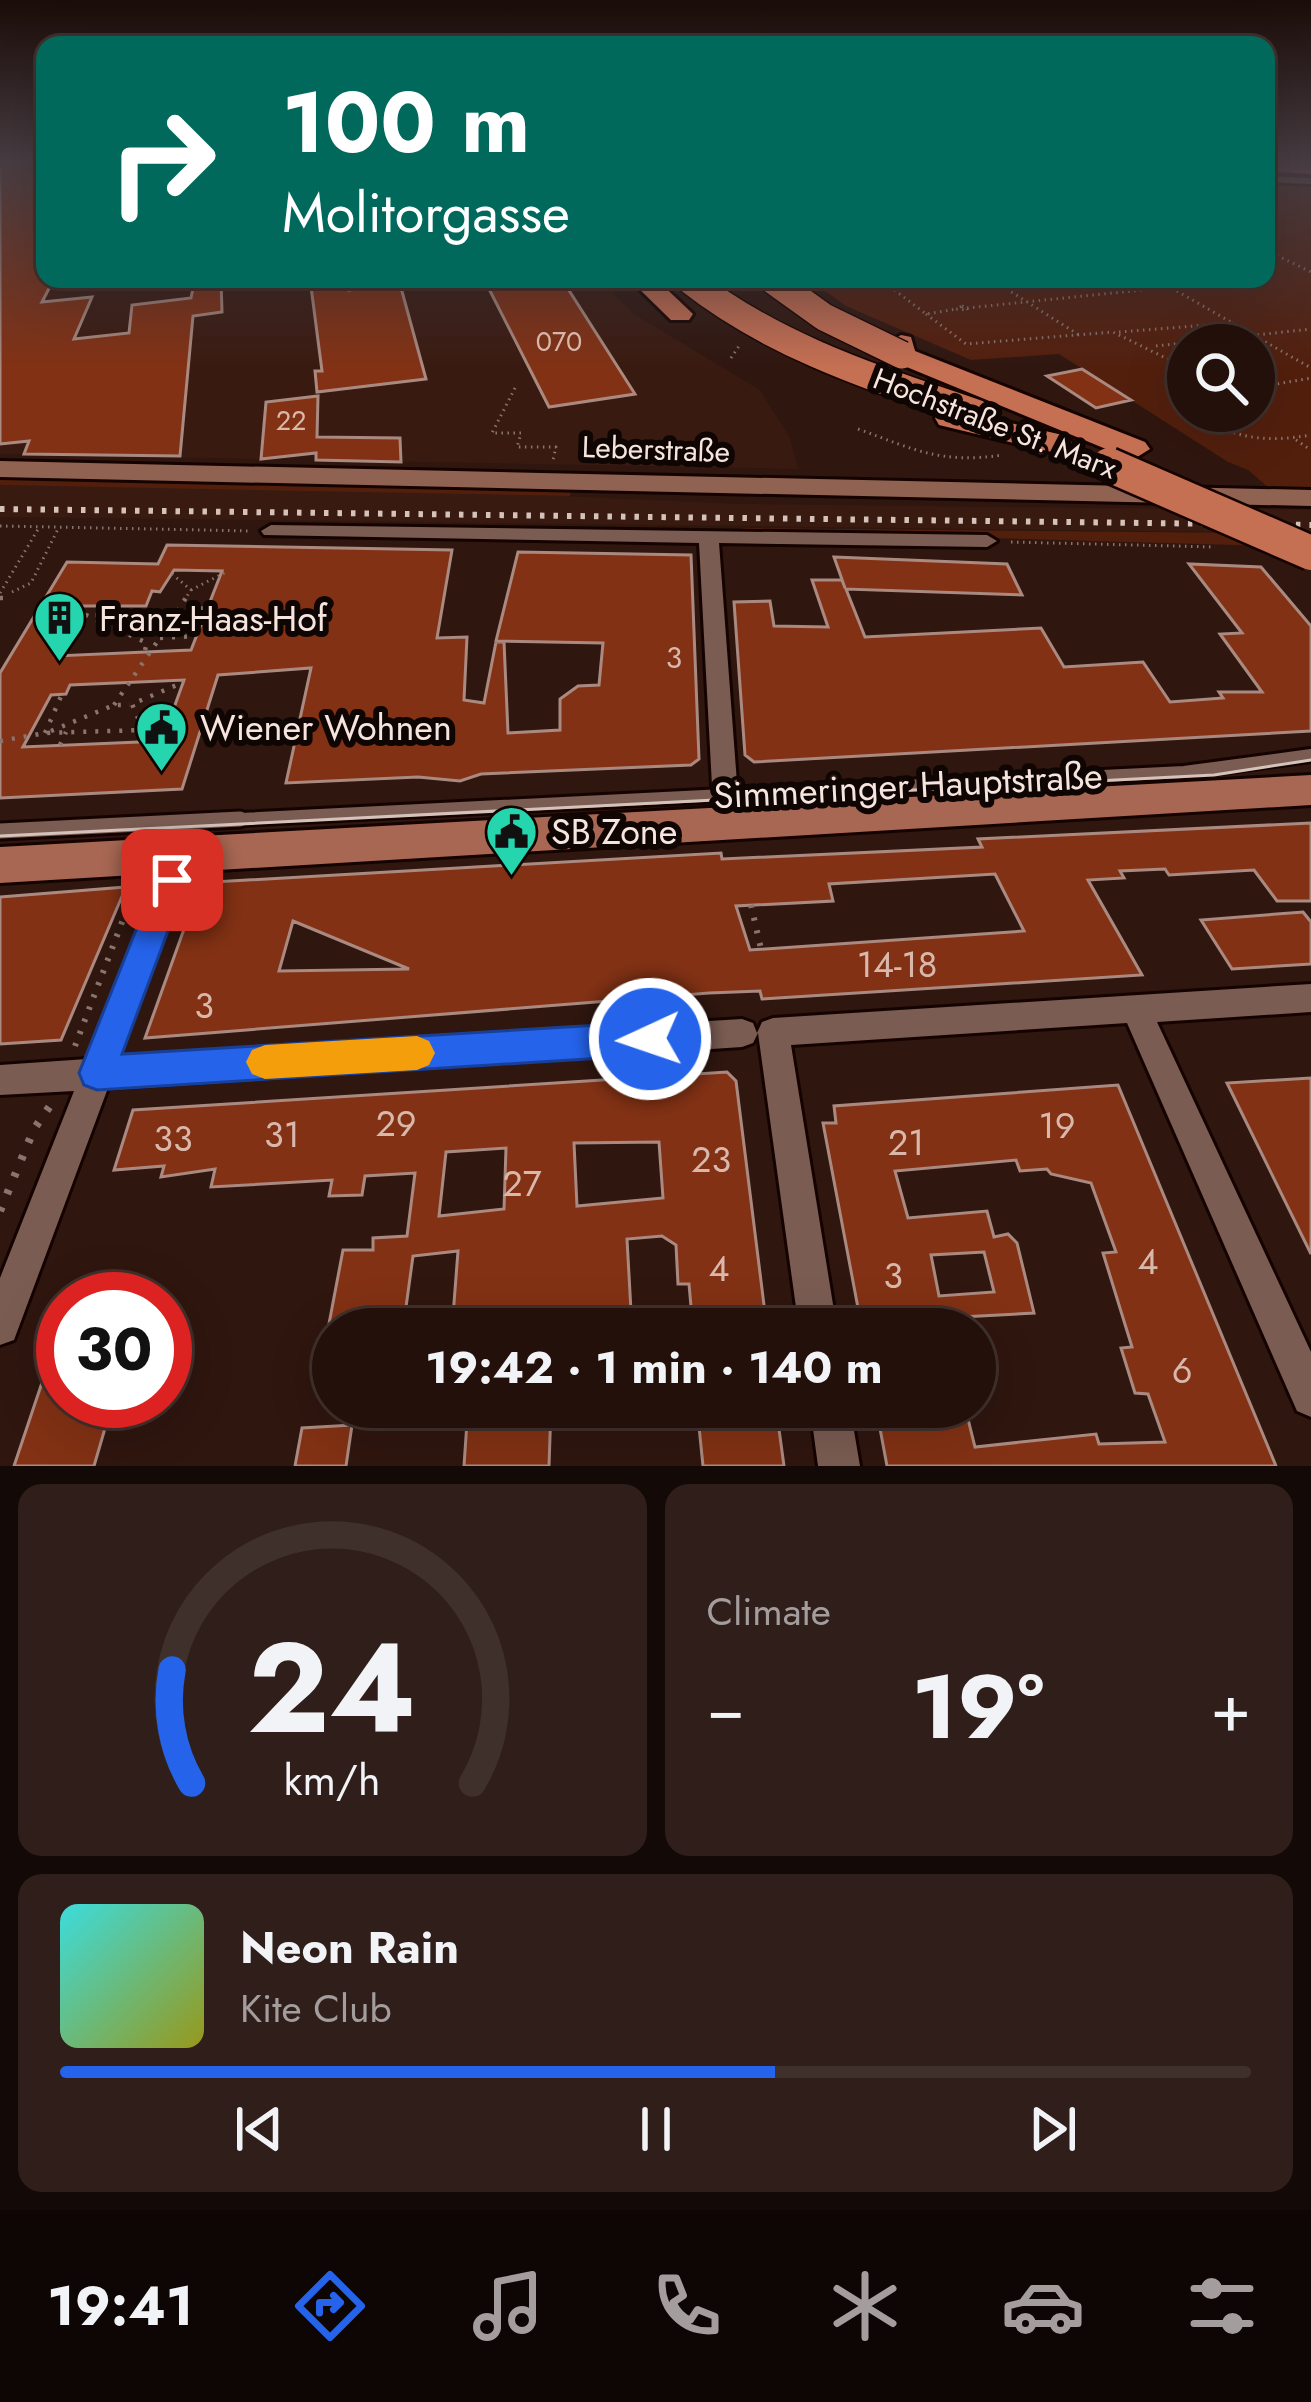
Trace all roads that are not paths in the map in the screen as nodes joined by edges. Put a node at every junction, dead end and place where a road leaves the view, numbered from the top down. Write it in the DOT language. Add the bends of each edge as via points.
graph roads {
  1 [pos="652,288"];
  2 [pos="700,288"];
  3 [pos="742,288"];
  4 [pos="784,288"];
  5 [pos="811,288"];
  6 [pos="902,355"];
  7 [pos="976,412"];
  8 [pos="1056,443"];
  9 [pos="0,469"];
  10 [pos="1311,498"];
  11 [pos="1311,526"];
  12 [pos="272,531"];
  13 [pos="709,541"];
  14 [pos="987,542"];
  15 [pos="1311,553"];
  16 [pos="1311,755"];
  17 [pos="1311,790"];
  18 [pos="726,809"];
  19 [pos="0,831"];
  20 [pos="181,855"];
  21 [pos="0,865"];
  22 [pos="1311,998"];
  23 [pos="1136,1009"];
  24 [pos="763,1039"];
  25 [pos="86,1059"];
  26 [pos="0,1080"];
  27 [pos="814,1308"];
  28 [pos="0,1326"];
  29 [pos="1311,1397"];
  30 [pos="833,1428"];
  31 [pos="839,1466"];
  1 -- 8 [label="highway" via="700,326 852,389"];
  2 -- 7 [label="highway, Hochstraße St. Marx, bridge" via="794,345"];
  3 -- 7 [label="highway, bridge" via="800,327"];
  4 -- 6 [label="highway, Hochstraße St. Marx, bridge"];
  5 -- 6 [label="highway" via="901,343"];
  6 -- 11 [label="highway, Hochstraße St. Marx"];
  7 -- 8 [label="highway, Hochstraße St. Marx"];
  8 -- 15 [label="highway, Hochstraße St. Marx, bridge"];
  9 -- 10 [label="street, Leberstraße"];
  12 -- 13 [label="street"];
  13 -- 14 [label="street"];
  13 -- 18 [label="street"];
  16 -- 18 [label="lane, Simmeringer Hauptstraße" via="1217,770"];
  17 -- 18 [label="main road, Simmeringer Hauptstraße"];
  18 -- 19 [label="lane, Simmeringer Hauptstraße"];
  18 -- 20 [label="main road, Simmeringer Hauptstraße"];
  20 -- 21 [label="main road, Simmeringer Hauptstraße"];
  20 -- 25 [label="street"];
  22 -- 23 [label="street"];
  23 -- 24 [label="street"];
  23 -- 29 [label="street"];
  24 -- 25 [label="street"];
  24 -- 27 [label="street"];
  25 -- 26 [label="street"];
  25 -- 28 [label="street"];
  30 -- 31 [label="street"];
}
